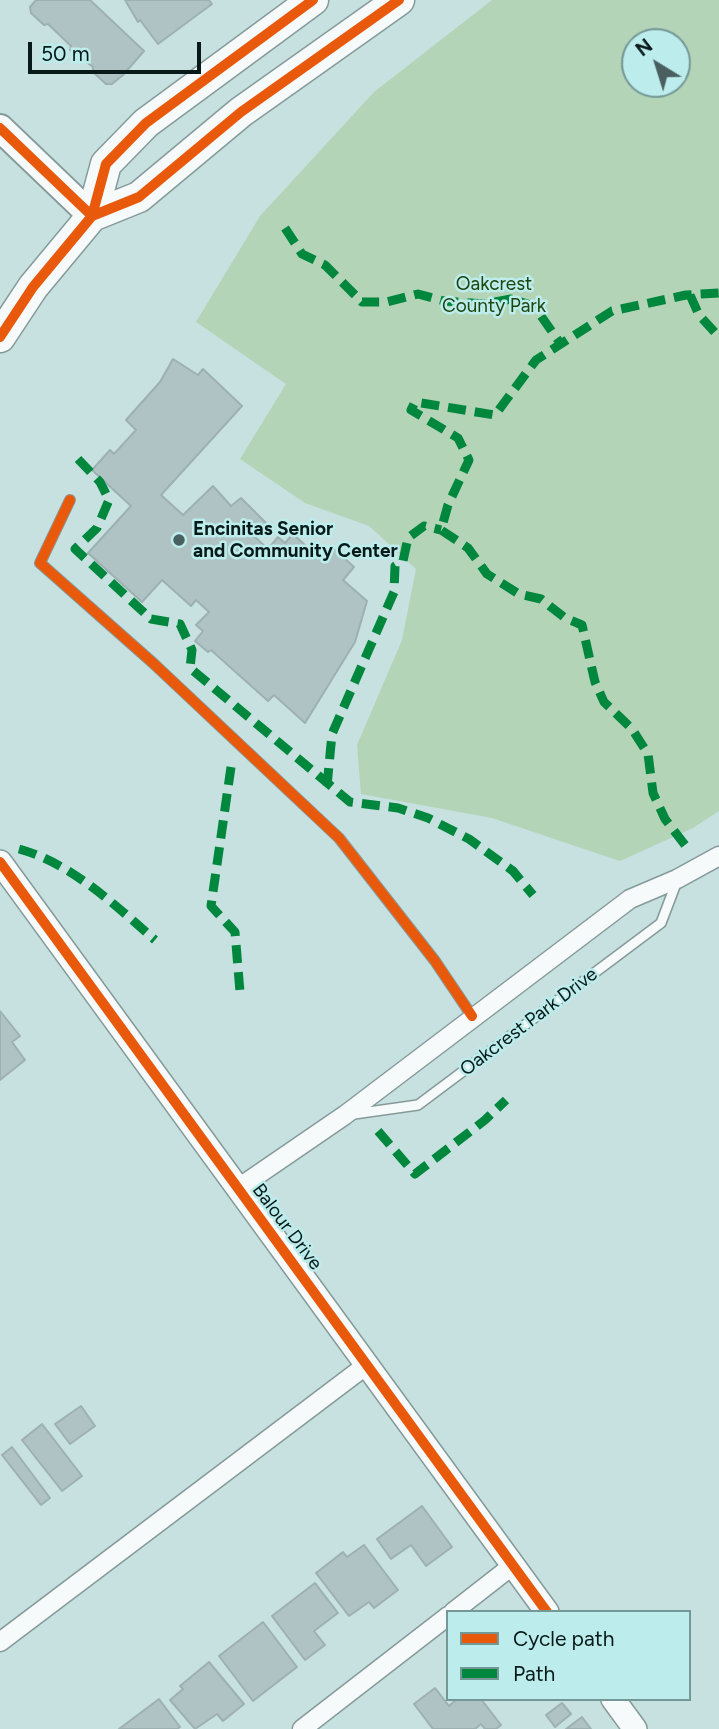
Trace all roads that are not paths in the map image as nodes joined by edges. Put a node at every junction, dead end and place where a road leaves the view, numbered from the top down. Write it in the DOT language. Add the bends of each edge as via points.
graph roads {
  1 [pos="313,0"];
  2 [pos="399,0"];
  3 [pos="0,128"];
  4 [pos="92,216"];
  5 [pos="0,337"];
  6 [pos="70,500"];
  7 [pos="719,856"];
  8 [pos="0,862"];
  9 [pos="677,879"];
  10 [pos="472,1016"];
  11 [pos="345,1115"];
  12 [pos="237,1189"];
  13 [pos="368,1364"];
  14 [pos="512,1566"];
  15 [pos="456,1610"];
  16 [pos="545,1610"];
  17 [pos="446,1618"];
  18 [pos="0,1643"];
  19 [pos="614,1701"];
  20 [pos="302,1729"];
  21 [pos="635,1729"];
  1 -- 4 [label="main road" via="146,123 106,164"];
  2 -- 4 [label="main road" via="241,112 139,197"];
  3 -- 4 [label="main road"];
  4 -- 5 [label="main road" via="33,287"];
  6 -- 10 [label="lane" via="40,563 339,838"];
  7 -- 9 [label="street, Oakcrest Park Drive"];
  8 -- 12 [label="street, Balour Drive"];
  9 -- 10 [label="street, Oakcrest Park Drive" via="630,899"];
  9 -- 11 [label="lane, Oakcrest Park Drive" via="661,923 418,1105"];
  10 -- 11 [label="street, Oakcrest Park Drive"];
  11 -- 12 [label="street, Oakcrest Park Drive"];
  12 -- 13 [label="street, Balour Drive"];
  13 -- 14 [label="street, Balour Drive"];
  13 -- 18 [label="street"];
  14 -- 15 [label="street"];
  14 -- 16 [label="street, Balour Drive"];
  17 -- 20 [label="street"];
  19 -- 21 [label="street"];
}
